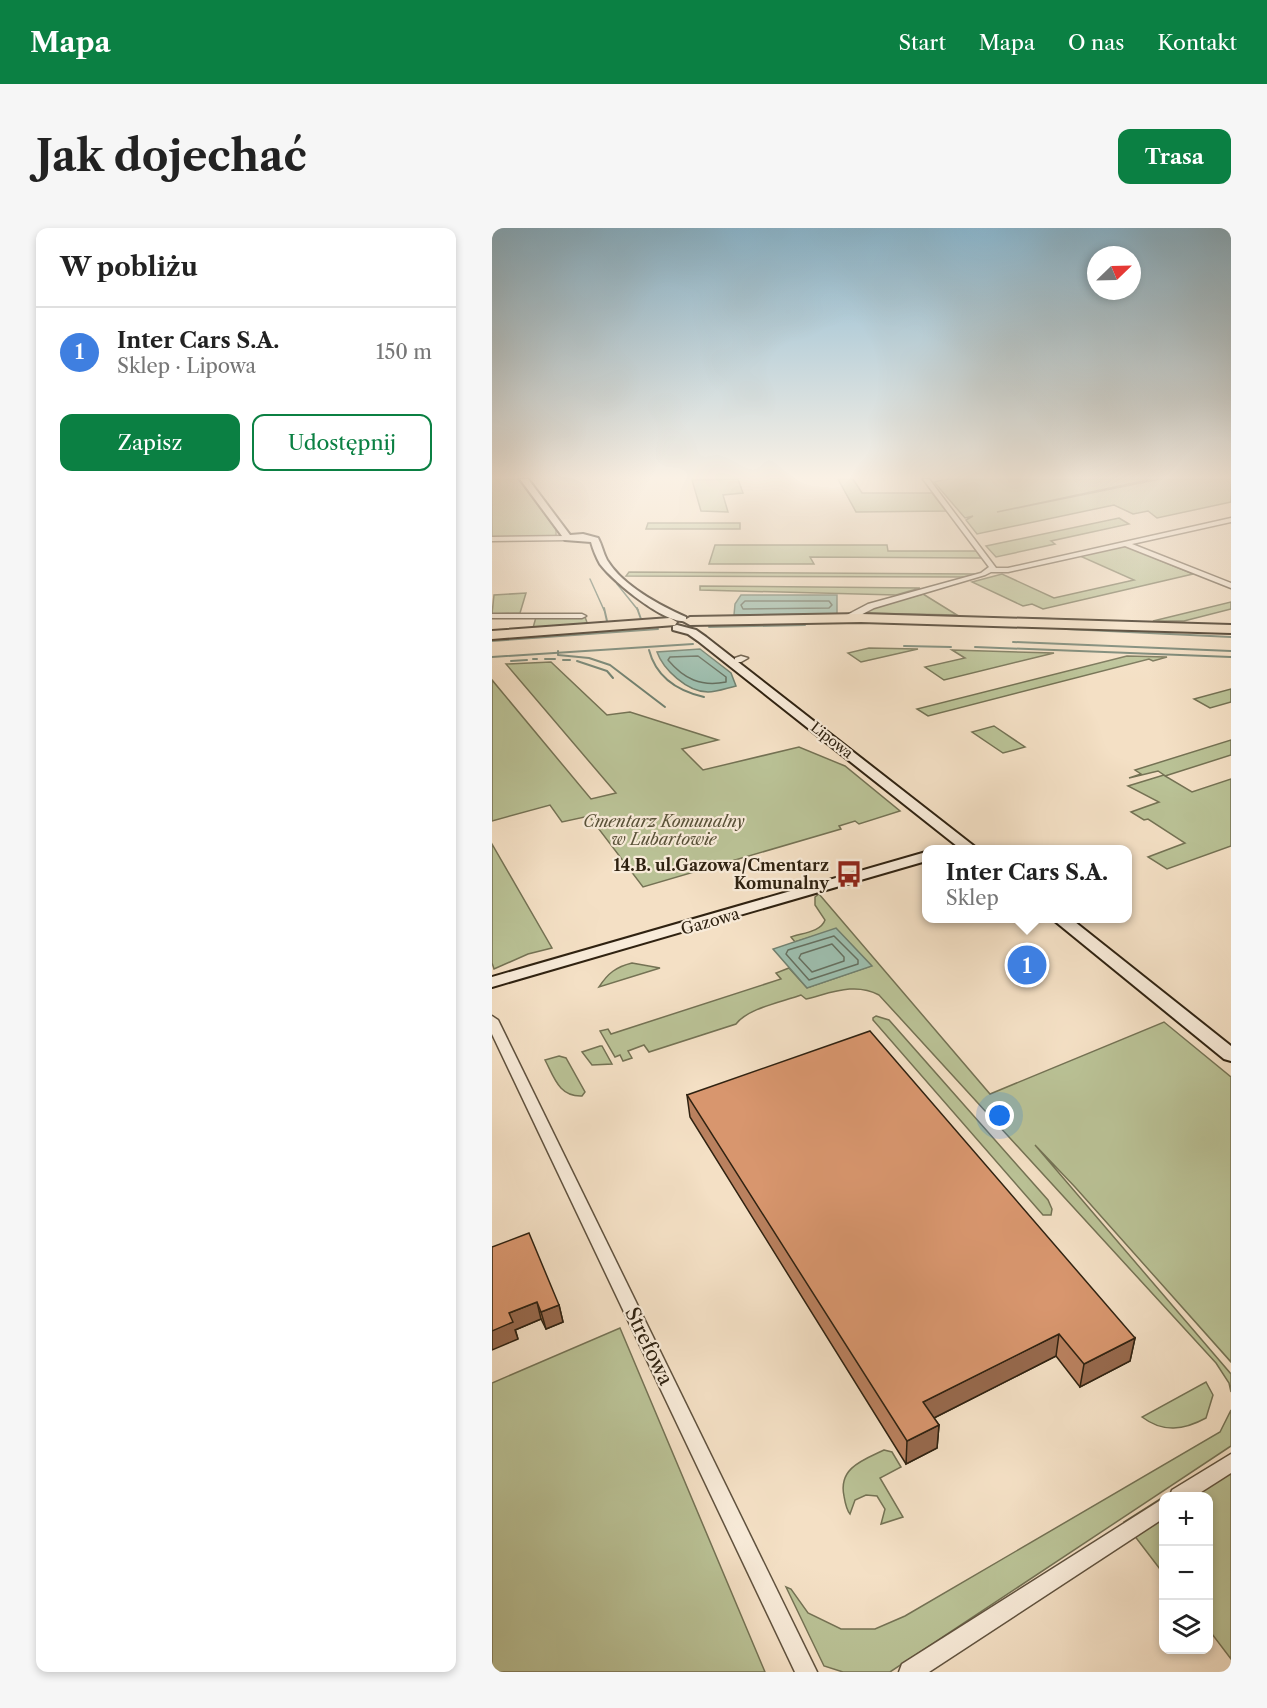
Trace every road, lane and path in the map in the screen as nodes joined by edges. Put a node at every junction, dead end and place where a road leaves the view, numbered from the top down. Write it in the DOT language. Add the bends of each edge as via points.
graph roads {
  1 [pos="597,546"];
  2 [pos="978,546"];
  3 [pos="1109,546"];
  4 [pos="1132,546"];
  5 [pos="991,570"];
  6 [pos="1231,586"];
  7 [pos="492,616"];
  8 [pos="582,616"];
  9 [pos="848,618"];
  10 [pos="681,624"];
  11 [pos="1231,629"];
  12 [pos="492,635"];
  13 [pos="966,845"];
  14 [pos="922,857"];
  15 [pos="1065,923"];
  16 [pos="492,982"];
  17 [pos="492,1020"];
  18 [pos="1231,1055"];
  19 [pos="1231,1463"];
  20 [pos="1187,1492"];
  21 [pos="1159,1510"];
  22 [pos="806,1672"];
  23 [pos="910,1672"];
  1 -- 10 [label="street, Lipowa" via="604,563 620,580"];
  2 -- 5 [label="street" via="992,564"];
  3 -- 5 [label="street" via="1008,570"];
  4 -- 6 [label="street"];
  5 -- 9 [label="street" via="871,606"];
  7 -- 8 [label="street"];
  9 -- 10 [label="highway"];
  9 -- 11 [label="highway"];
  10 -- 12 [label="highway"];
  10 -- 13 [label="street, Lipowa"];
  14 -- 16 [label="street, Gazowa"];
  15 -- 18 [label="street"];
  17 -- 22 [label="street, Strefowa"];
  19 -- 20 [label="street"];
  21 -- 23 [label="street"];
}
